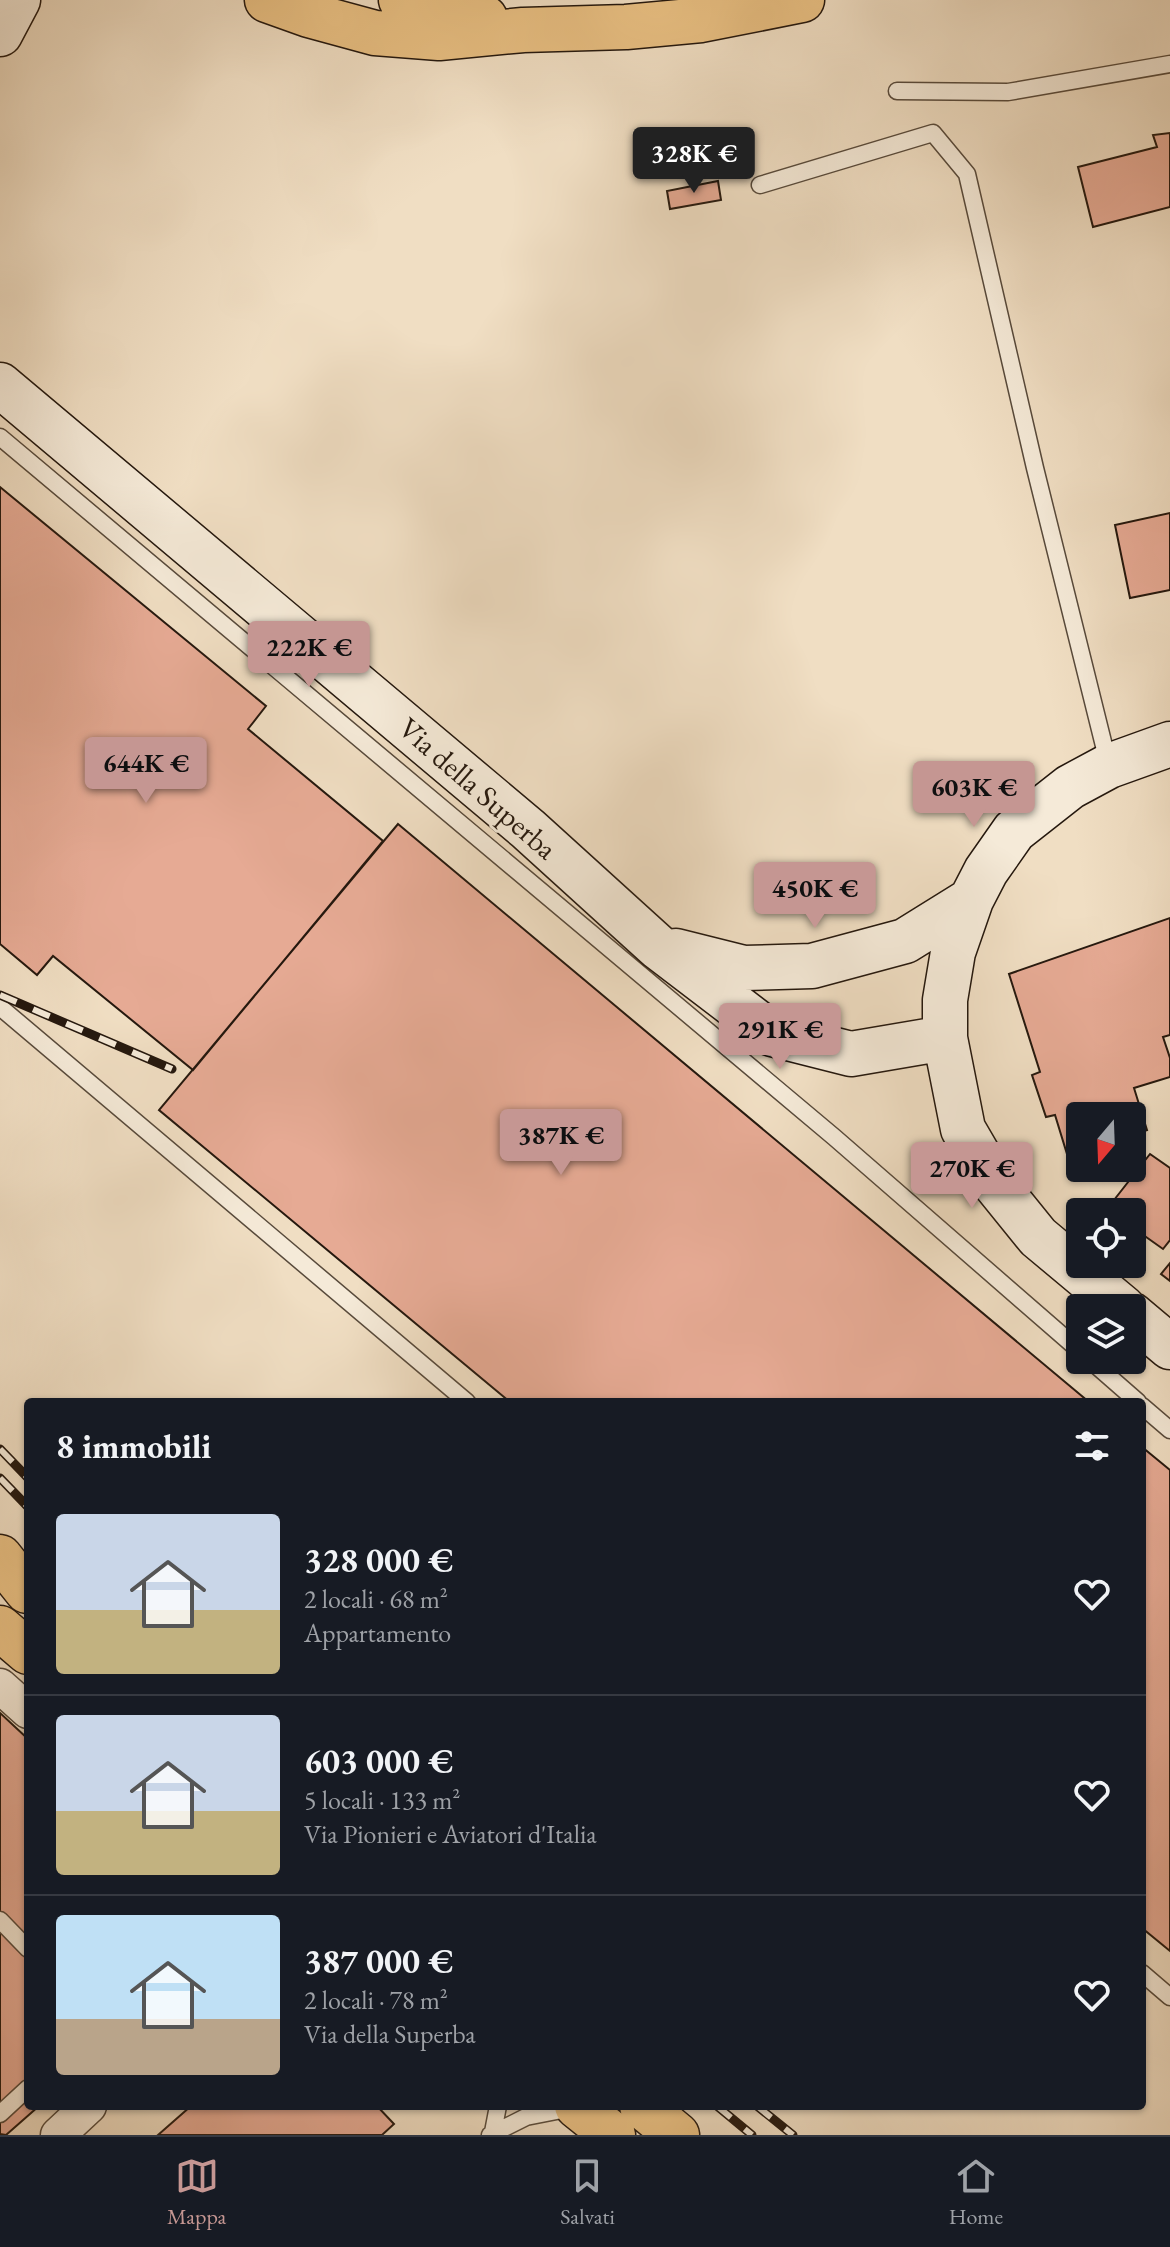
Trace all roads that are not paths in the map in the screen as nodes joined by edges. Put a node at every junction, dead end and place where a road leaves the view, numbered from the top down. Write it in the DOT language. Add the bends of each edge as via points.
graph roads {
  1 [pos="18,0"];
  2 [pos="267,0"];
  3 [pos="401,0"];
  4 [pos="802,0"];
  5 [pos="626,27"];
  6 [pos="0,34"];
  7 [pos="1170,64"];
  8 [pos="897,91"];
  9 [pos="760,185"];
  10 [pos="0,385"];
  11 [pos="0,437"];
  12 [pos="1170,744"];
  13 [pos="1109,766"];
  14 [pos="971,900"];
  15 [pos="658,947"];
  16 [pos="768,967"];
  17 [pos="0,1007"];
  18 [pos="945,1038"];
  19 [pos="805,1042"];
  20 [pos="1106,1294"];
  21 [pos="1146,1327"];
  22 [pos="1066,1339"];
  23 [pos="1170,1347"];
  24 [pos="1106,1374"];
  25 [pos="462,1398"];
  26 [pos="1133,1398"];
  27 [pos="1146,1409"];
  28 [pos="1170,1430"];
  29 [pos="0,1557"];
  30 [pos="18,1583"];
  31 [pos="0,1628"];
  32 [pos="24,1649"];
  33 [pos="0,1686"];
  34 [pos="24,1707"];
  35 [pos="0,1920"];
  36 [pos="24,1945"];
  37 [pos="1146,1976"];
  38 [pos="1170,1997"];
  39 [pos="24,2092"];
  40 [pos="85,2110"];
  41 [pos="497,2110"];
  42 [pos="559,2110"];
  43 [pos="583,2110"];
  44 [pos="647,2110"];
  45 [pos="0,2114"];
  46 [pos="491,2134"];
  47 [pos="58,2135"];
  48 [pos="613,2135"];
  49 [pos="677,2135"];
  1 -- 6 [label="street"];
  2 -- 5 [label="main road" via="375,33 439,38"];
  3 -- 5 [label="main road" via="522,24"];
  4 -- 5 [label="main road" via="701,20"];
  7 -- 8 [label="lane" via="1008,92"];
  9 -- 13 [label="lane" via="933,133 967,174"];
  10 -- 15 [label="street, Via della Superba" via="528,829"];
  11 -- 22 [label="lane" via="834,1137"];
  12 -- 13 [label="street"];
  13 -- 14 [label="street" via="1070,787 1014,831"];
  14 -- 16 [label="street, Via della Superba" via="905,941 812,966"];
  14 -- 18 [label="street" via="953,952"];
  15 -- 16 [label="street, Via della Superba" via="744,968"];
  15 -- 19 [label="street, Via della Superba" via="772,1034"];
  16 -- 19 [label="street" via="771,995"];
  17 -- 25 [label="lane"];
  18 -- 19 [label="street, Via della Superba" via="851,1054"];
  18 -- 20 [label="street" via="963,1129 995,1184 1038,1237"];
  21 -- 23 [label="street"];
  24 -- 26 [label="lane"];
  27 -- 28 [label="lane"];
  29 -- 30 [label="main road"];
  31 -- 32 [label="main road"];
  33 -- 34 [label="street"];
  35 -- 36 [label="lane"];
  37 -- 38 [label="lane"];
  39 -- 45 [label="lane"];
  40 -- 47 [label="street"];
  41 -- 46 [label="lane"];
  42 -- 46 [label="lane" via="526,2117"];
  43 -- 48 [label="main road"];
  44 -- 49 [label="main road"];
}
